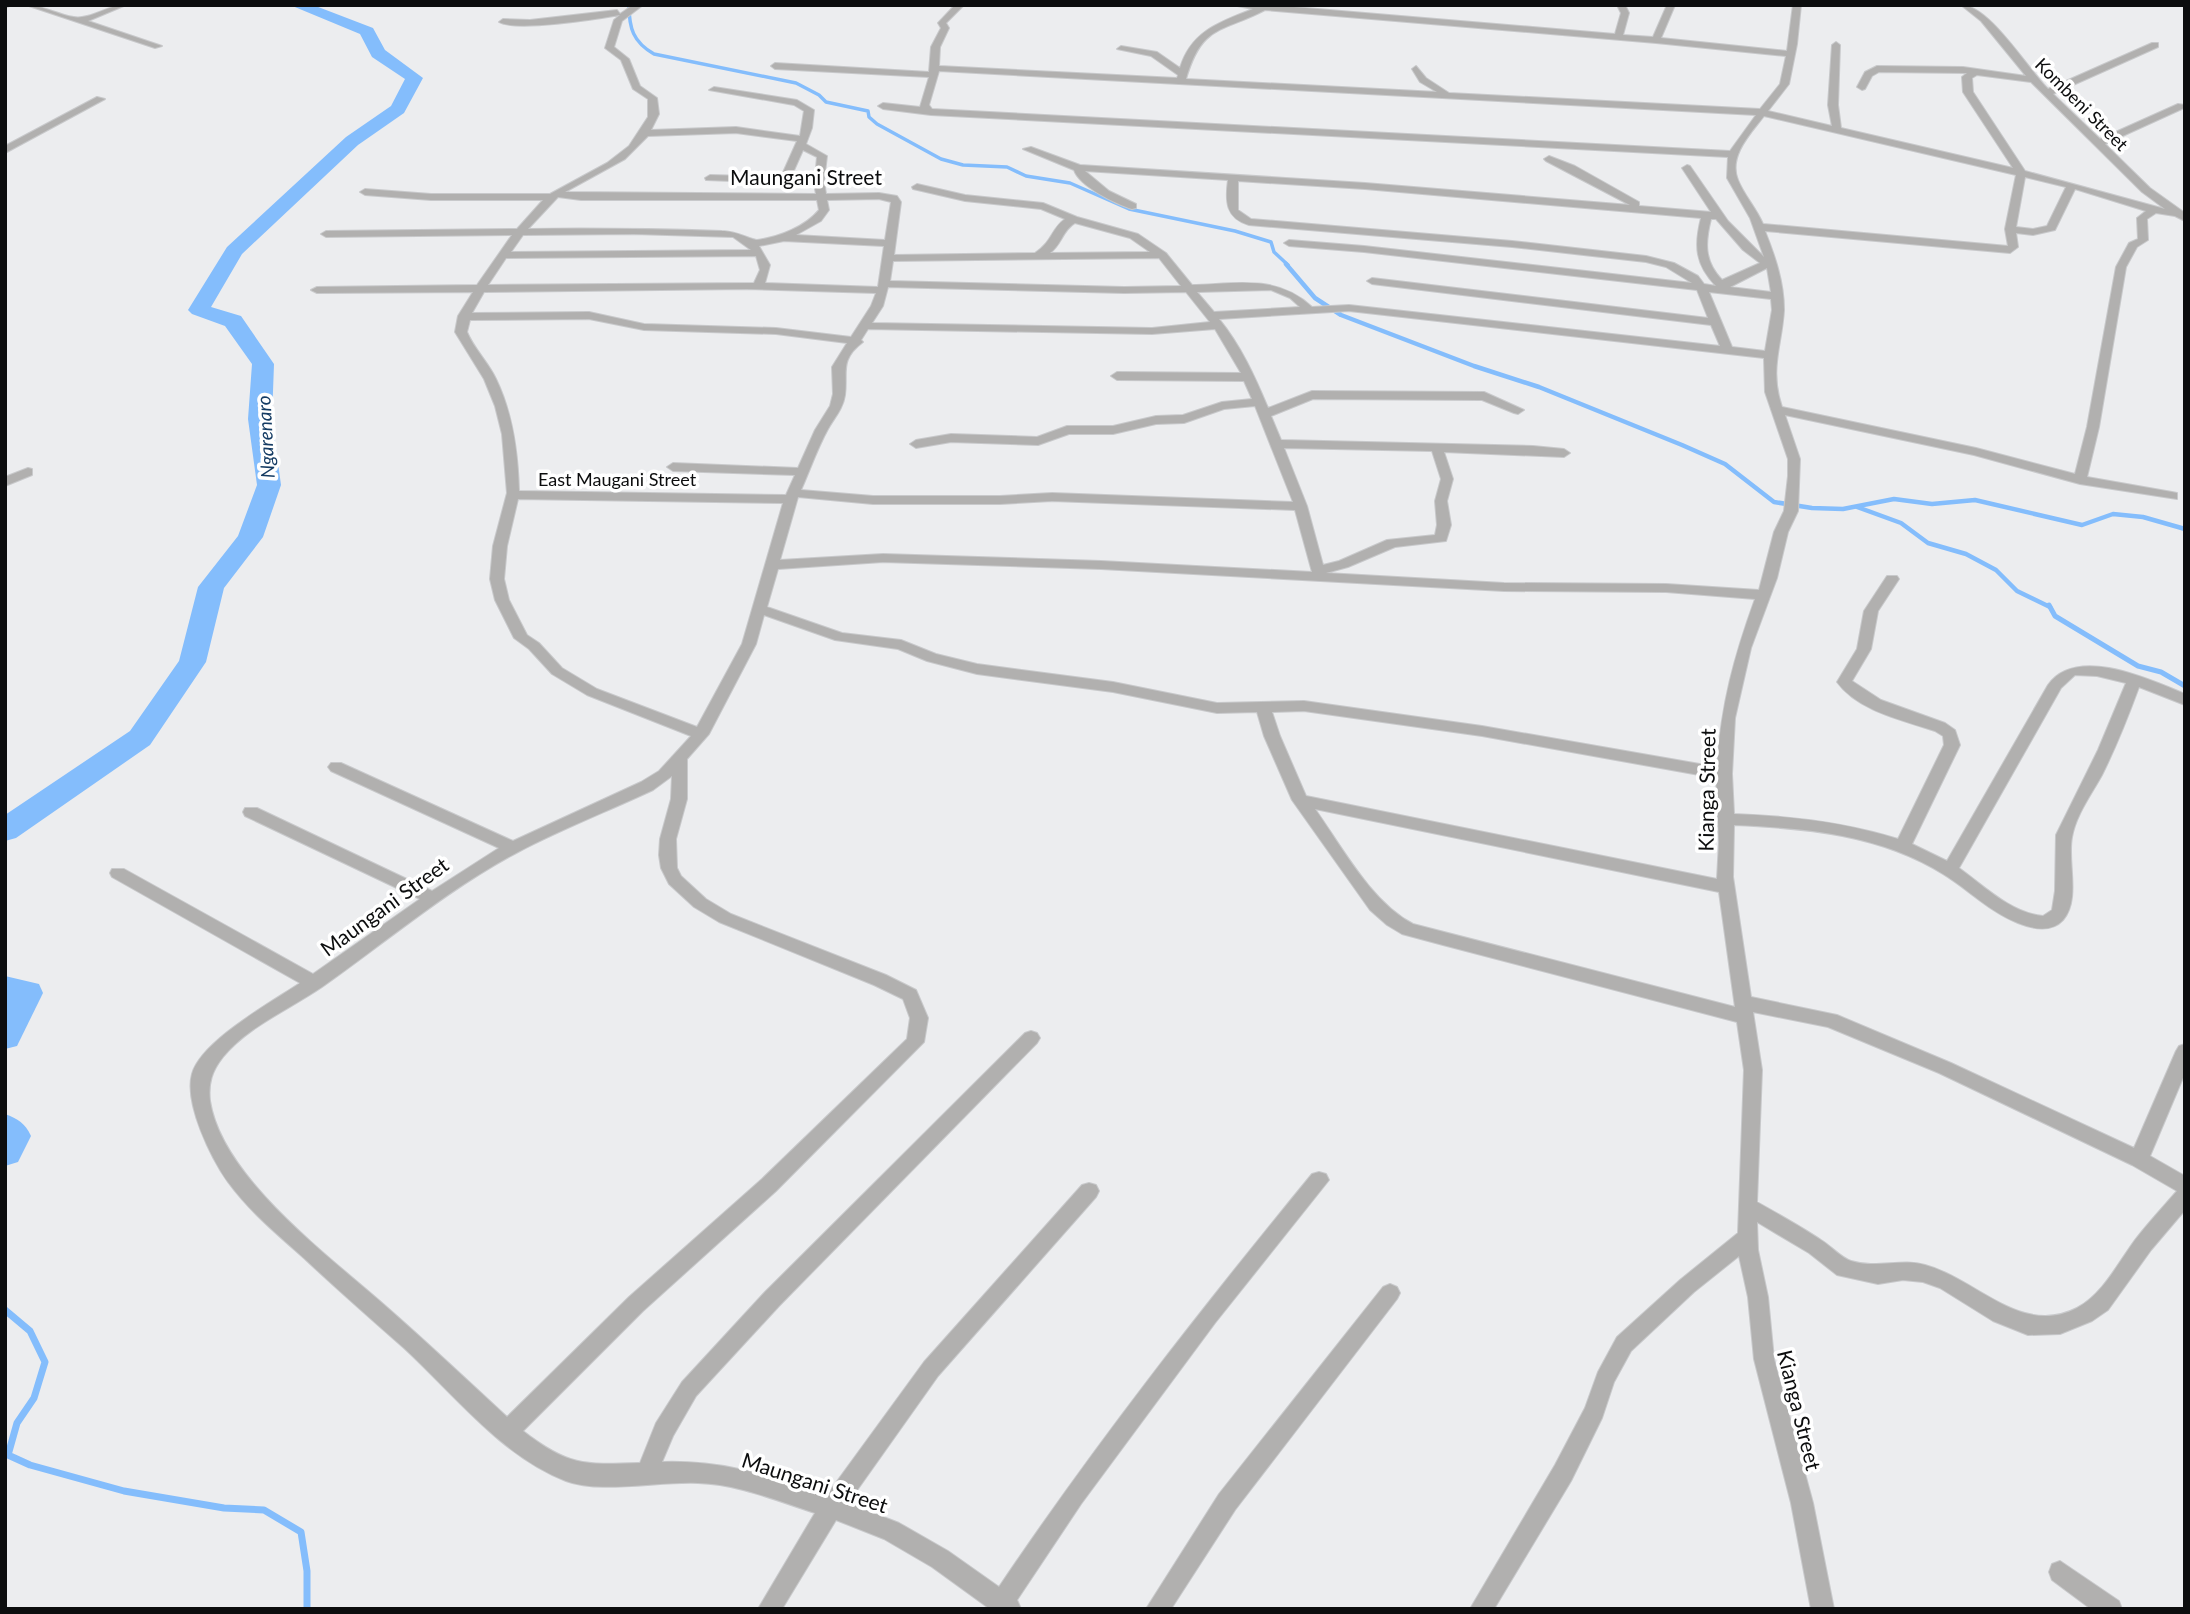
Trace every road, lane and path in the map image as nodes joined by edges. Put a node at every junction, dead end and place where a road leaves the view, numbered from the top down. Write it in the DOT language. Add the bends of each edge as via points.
graph roads {
  1 [pos="30,5"];
  2 [pos="122,5"];
  3 [pos="639,5"];
  4 [pos="960,5"];
  5 [pos="1236,5"];
  6 [pos="1621,5"];
  7 [pos="1671,5"];
  8 [pos="1965,5"];
  9 [pos="1252,6"];
  10 [pos="1795,6"];
  11 [pos="1264,8"];
  12 [pos="617,13"];
  13 [pos="80,21"];
  14 [pos="503,22"];
  15 [pos="1618,38"];
  16 [pos="1656,40"];
  17 [pos="2155,44"];
  18 [pos="1836,45"];
  19 [pos="158,46"];
  20 [pos="1121,49"];
  21 [pos="1791,54"];
  22 [pos="775,66"];
  23 [pos="1416,69"];
  24 [pos="1977,71"];
  25 [pos="934,72"];
  26 [pos="1182,78"];
  27 [pos="2034,80"];
  28 [pos="1863,87"];
  29 [pos="714,90"];
  30 [pos="2047,93"];
  31 [pos="1454,96"];
  32 [pos="100,99"];
  33 [pos="2181,106"];
  34 [pos="883,107"];
  35 [pos="925,110"];
  36 [pos="1760,112"];
  37 [pos="1837,130"];
  38 [pos="647,133"];
  39 [pos="800,142"];
  40 [pos="2099,143"];
  41 [pos="1028,149"];
  42 [pos="5,150"];
  43 [pos="1734,154"];
  44 [pos="1549,159"];
  45 [pos="1079,167"];
  46 [pos="1687,168"];
  47 [pos="2021,173"];
  48 [pos="1233,177"];
  49 [pos="710,178"];
  50 [pos="785,180"];
  51 [pos="2072,185"];
  52 [pos="917,187"];
  53 [pos="820,189"];
  54 [pos="365,192"];
  55 [pos="554,195"];
  56 [pos="1132,206"];
  57 [pos="1657,210"];
  58 [pos="2154,210"];
  59 [pos="2174,213"];
  60 [pos="1712,216"];
  61 [pos="2185,218"];
  62 [pos="1073,219"];
  63 [pos="1760,227"];
  64 [pos="2010,229"];
  65 [pos="521,233"];
  66 [pos="326,234"];
  67 [pos="784,238"];
  68 [pos="1289,243"];
  69 [pos="754,249"];
  70 [pos="889,250"];
  71 [pos="503,255"];
  72 [pos="1162,255"];
  73 [pos="1037,257"];
  74 [pos="1646,259"];
  75 [pos="1771,266"];
  76 [pos="1604,277"];
  77 [pos="1372,281"];
  78 [pos="758,286"];
  79 [pos="482,287"];
  80 [pos="883,287"];
  81 [pos="1725,288"];
  82 [pos="1702,289"];
  83 [pos="317,290"];
  84 [pos="1189,290"];
  85 [pos="1777,296"];
  86 [pos="1308,309"];
  87 [pos="464,316"];
  88 [pos="1214,320"];
  89 [pos="1716,322"];
  90 [pos="867,326"];
  91 [pos="857,342"];
  92 [pos="1727,350"];
  93 [pos="1770,355"];
  94 [pos="1117,376"];
  95 [pos="1249,377"];
  96 [pos="1263,408"];
  97 [pos="1775,409"];
  98 [pos="1518,410"];
  99 [pos="916,444"];
  100 [pos="1278,444"];
  101 [pos="1437,449"];
  102 [pos="1564,453"];
  103 [pos="673,467"];
  104 [pos="28,472"];
  105 [pos="803,472"];
  106 [pos="2080,480"];
  107 [pos="5,482"];
  108 [pos="513,493"];
  109 [pos="792,496"];
  110 [pos="2172,496"];
  111 [pos="1301,506"];
  112 [pos="773,565"];
  113 [pos="1319,574"];
  114 [pos="1892,579"];
  115 [pos="1764,595"];
  116 [pos="760,609"];
  117 [pos="2134,680"];
  118 [pos="2185,700"];
  119 [pos="1263,706"];
  120 [pos="701,734"];
  121 [pos="680,759"];
  122 [pos="336,766"];
  123 [pos="1724,774"];
  124 [pos="1300,800"];
  125 [pos="251,812"];
  126 [pos="1725,819"];
  127 [pos="1903,846"];
  128 [pos="513,848"];
  129 [pos="1950,870"];
  130 [pos="117,873"];
  131 [pos="1726,887"];
  132 [pos="433,898"];
  133 [pos="314,983"];
  134 [pos="1745,1010"];
  135 [pos="1031,1038"];
  136 [pos="2185,1051"];
  137 [pos="2139,1159"];
  138 [pos="1319,1180"];
  139 [pos="2185,1186"];
  140 [pos="1089,1191"];
  141 [pos="2185,1196"];
  142 [pos="1747,1206"];
  143 [pos="1748,1237"];
  144 [pos="1390,1293"];
  145 [pos="507,1432"];
  146 [pos="647,1474"];
  147 [pos="831,1507"];
  148 [pos="2060,1572"];
  149 [pos="1006,1606"];
  150 [pos="1821,1607"];
  151 [pos="769,1609"];
  152 [pos="1157,1609"];
  153 [pos="1481,1609"];
  154 [pos="2110,1609"];
  1 -- 13 [label="street"];
  2 -- 13 [label="street"];
  3 -- 12 [label="street"];
  4 -- 25 [label="street" via="942,23 945,28 936,42"];
  5 -- 9 [label="street"];
  6 -- 15 [label="street" via="1625,13"];
  7 -- 16 [label="street"];
  8 -- 27 [label="street, Kombeni Street" via="1983,19"];
  9 -- 11 [label="street"];
  10 -- 21 [label="street"];
  11 -- 15 [label="street"];
  11 -- 26 [label="street" via="1197,38"];
  12 -- 14 [label="street"];
  12 -- 38 [label="street" via="609,48 625,60 636,87 652,98 655,114"];
  13 -- 19 [label="street"];
  15 -- 16 [label="street"];
  16 -- 21 [label="street"];
  17 -- 30 [label="street"];
  18 -- 37 [label="street" via="1833,105"];
  20 -- 26 [label="street" via="1154,54"];
  21 -- 36 [label="street" via="1784,84"];
  22 -- 25 [label="street"];
  23 -- 31 [label="street" via="1431,86"];
  24 -- 27 [label="street"];
  24 -- 28 [label="street" via="1877,69 1868,74"];
  24 -- 47 [label="street" via="1967,77 1968,92"];
  25 -- 26 [label="street"];
  25 -- 35 [label="street"];
  26 -- 31 [label="street"];
  27 -- 30 [label="street, Kombeni Street"];
  29 -- 39 [label="street" via="802,105 809,110 810,121"];
  30 -- 40 [label="street, Kombeni Street"];
  31 -- 36 [label="street"];
  32 -- 42 [label="street"];
  33 -- 40 [label="street"];
  34 -- 35 [label="street"];
  35 -- 43 [label="street"];
  36 -- 37 [label="street"];
  36 -- 43 [label="street"];
  37 -- 47 [label="street"];
  38 -- 39 [label="street" via="736,130"];
  38 -- 55 [label="street" via="620,160"];
  39 -- 50 [label="street"];
  39 -- 53 [label="street" via="822,156"];
  40 -- 59 [label="street, Kombeni Street"];
  41 -- 45 [label="street"];
  43 -- 63 [label="street, Kianga Street" via="1732,178"];
  44 -- 57 [label="street" via="1579,171 1611,193"];
  45 -- 48 [label="street"];
  45 -- 56 [label="street" via="1080,174 1096,187"];
  46 -- 60 [label="street"];
  47 -- 51 [label="street"];
  47 -- 64 [label="street"];
  48 -- 57 [label="street"];
  48 -- 74 [label="street" via="1233,211 1249,222"];
  49 -- 50 [label="street"];
  50 -- 53 [label="street"];
  51 -- 58 [label="street"];
  51 -- 64 [label="street" via="2051,228 2033,232"];
  52 -- 62 [label="street" via="965,198 1043,206"];
  53 -- 55 [label="street, Maungani Street" via="667,198"];
  53 -- 67 [label="street" via="822,214"];
  53 -- 70 [label="street, Maungani Street" via="893,198"];
  54 -- 55 [label="street, Maungani Street" via="432,197"];
  55 -- 65 [label="street"];
  57 -- 60 [label="street"];
  58 -- 59 [label="street"];
  58 -- 106 [label="street" via="2142,218 2143,240 2133,245 2121,267"];
  59 -- 61 [label="street, Kombeni Street"];
  60 -- 75 [label="street"];
  60 -- 81 [label="street" via="1700,258"];
  62 -- 72 [label="street" via="1134,236"];
  62 -- 73 [label="street" via="1061,227 1054,245"];
  63 -- 64 [label="street" via="2003,251 2012,247"];
  63 -- 75 [label="street, Kianga Street"];
  65 -- 66 [label="street"];
  65 -- 69 [label="street" via="734,234 742,235"];
  65 -- 71 [label="street"];
  67 -- 69 [label="street"];
  67 -- 70 [label="street"];
  68 -- 76 [label="street"];
  69 -- 71 [label="street"];
  69 -- 78 [label="street" via="765,263"];
  70 -- 73 [label="street"];
  70 -- 80 [label="street, Maungani Street"];
  71 -- 79 [label="street"];
  72 -- 73 [label="street"];
  72 -- 84 [label="street"];
  74 -- 76 [label="street"];
  74 -- 82 [label="street" via="1681,270"];
  75 -- 81 [label="street"];
  75 -- 85 [label="street, Kianga Street"];
  76 -- 82 [label="street"];
  77 -- 89 [label="street"];
  78 -- 79 [label="street"];
  78 -- 80 [label="street"];
  79 -- 83 [label="street"];
  79 -- 87 [label="street"];
  80 -- 84 [label="street"];
  80 -- 90 [label="street, Maungani Street"];
  81 -- 82 [label="street"];
  81 -- 85 [label="street"];
  82 -- 89 [label="street"];
  84 -- 86 [label="street" via="1273,287 1294,296"];
  84 -- 88 [label="street"];
  85 -- 93 [label="street, Kianga Street"];
  86 -- 88 [label="street"];
  86 -- 92 [label="street" via="1403,313"];
  87 -- 91 [label="street" via="590,315 642,327 787,329"];
  87 -- 108 [label="street, East Maugani Street" via="464,340 489,376 499,403 513,466"];
  88 -- 90 [label="street" via="1152,331"];
  88 -- 95 [label="street"];
  89 -- 92 [label="street"];
  90 -- 91 [label="street, Maungani Street"];
  91 -- 105 [label="street, Maungani Street" via="838,368 836,406"];
  92 -- 93 [label="street"];
  93 -- 97 [label="street, Kianga Street"];
  94 -- 95 [label="street"];
  95 -- 96 [label="street"];
  96 -- 98 [label="street" via="1312,395 1484,396"];
  96 -- 99 [label="street" via="1222,406 1184,419 1113,430 1067,430 1038,441 951,438"];
  96 -- 100 [label="street"];
  97 -- 106 [label="street" via="1976,452"];
  97 -- 115 [label="street, Kianga Street" via="1794,459 1794,476 1791,511"];
  100 -- 101 [label="street"];
  100 -- 111 [label="street"];
  101 -- 102 [label="street"];
  101 -- 113 [label="street" via="1447,479 1441,501 1441,538 1392,542"];
  103 -- 105 [label="street"];
  104 -- 107 [label="street"];
  105 -- 109 [label="street, Maungani Street"];
  106 -- 110 [label="street"];
  108 -- 109 [label="street, East Maugani Street"];
  108 -- 120 [label="street" via="497,579 521,638 557,671 592,692"];
  109 -- 111 [label="street, East Maugani Street"];
  109 -- 112 [label="street, Maungani Street"];
  111 -- 113 [label="street"];
  112 -- 113 [label="street" via="883,558"];
  112 -- 116 [label="street, Maungani Street"];
  113 -- 115 [label="street" via="1504,587 1666,588"];
  114 -- 127 [label="street" via="1871,613 1863,652 1847,670 1844,682 1866,698 1940,727 1951,734 1952,746"];
  115 -- 123 [label="street, Kianga Street" via="1744,648 1728,718"];
  116 -- 119 [label="street" via="840,637 901,645 977,669 1113,687 1217,708"];
  116 -- 120 [label="street, Maungani Street" via="749,644"];
  117 -- 118 [label="street"];
  117 -- 129 [label="street" via="2083,670 2063,677"];
  117 -- 129 [label="street" via="2117,730 2064,835 2062,906 2056,918 2035,924"];
  119 -- 123 [label="street" via="1304,706 1482,732"];
  119 -- 124 [label="street"];
  120 -- 121 [label="street, Maungani Street"];
  121 -- 128 [label="street, Maungani Street" via="647,786"];
  121 -- 145 [label="street" via="677,811 667,855 675,880 725,918 910,995 919,1018 915,1042"];
  122 -- 128 [label="street"];
  123 -- 126 [label="street, Kianga Street"];
  124 -- 131 [label="street"];
  124 -- 134 [label="street" via="1376,906 1408,929"];
  125 -- 132 [label="street"];
  126 -- 127 [label="street" via="1787,821 1848,830"];
  126 -- 131 [label="street, Kianga Street"];
  127 -- 129 [label="street"];
  128 -- 132 [label="street, Maungani Street"];
  130 -- 133 [label="street"];
  131 -- 134 [label="street, Kianga Street"];
  132 -- 133 [label="street, Maungani Street"];
  133 -- 145 [label="street, Maungani Street" via="245,1028 218,1050 201,1073 201,1102 214,1138 233,1174 261,1208"];
  134 -- 137 [label="street" via="1831,1020"];
  134 -- 142 [label="street, Kianga Street" via="1753,1070"];
  135 -- 146 [label="street" via="772,1298 689,1389 664,1430"];
  136 -- 137 [label="street"];
  137 -- 139 [label="street"];
  138 -- 149 [label="street" via="1208,1316 1088,1475"];
  140 -- 147 [label="street" via="931,1369"];
  141 -- 142 [label="street" via="2101,1303 2060,1325 2028,1326 1923,1273 1903,1270 1878,1275 1844,1269"];
  142 -- 143 [label="street, Kianga Street"];
  143 -- 150 [label="street, Kianga Street" via="1764,1359 1802,1503"];
  143 -- 153 [label="street" via="1624,1344 1563,1473"];
  144 -- 152 [label="street" via="1227,1502"];
  145 -- 146 [label="street, Maungani Street" via="570,1472"];
  146 -- 147 [label="street, Maungani Street" via="699,1472 747,1480"];
  147 -- 149 [label="street, Maungani Street" via="891,1531"];
  147 -- 151 [label="street"];
  148 -- 154 [label="street"];
}
